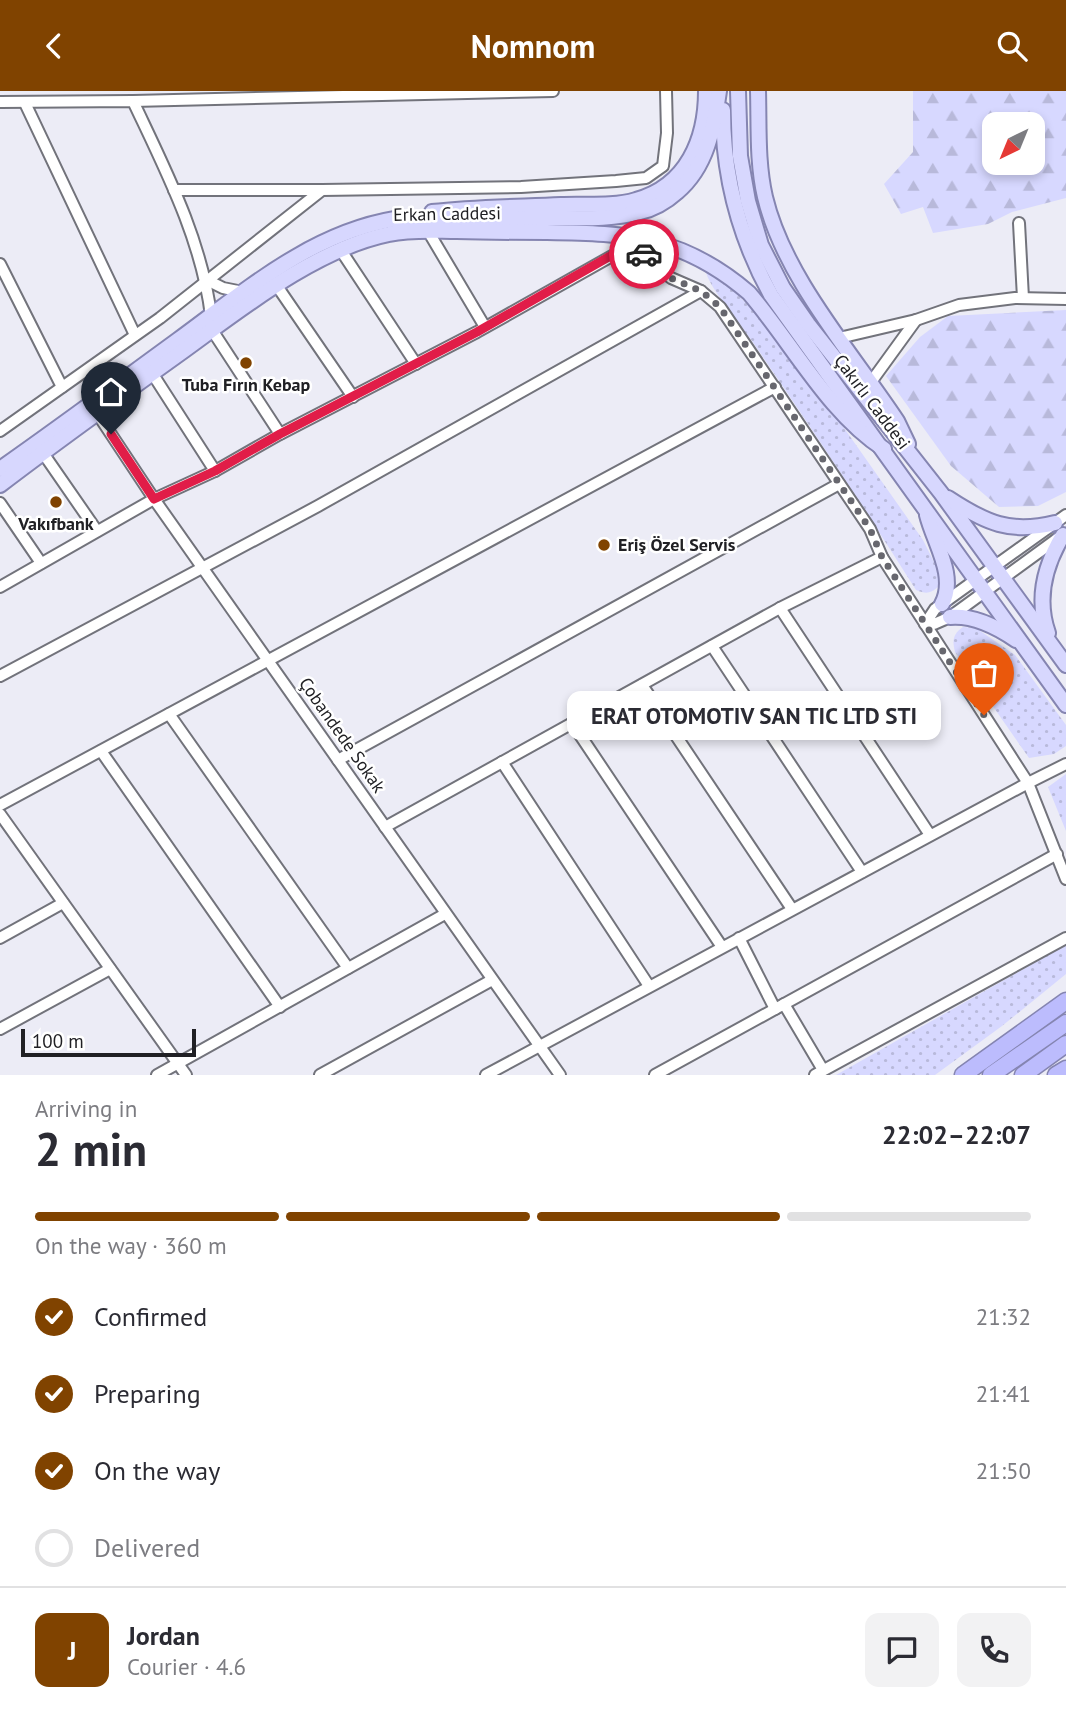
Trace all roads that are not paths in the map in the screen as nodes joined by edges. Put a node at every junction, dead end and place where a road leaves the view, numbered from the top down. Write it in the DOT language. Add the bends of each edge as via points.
graph roads {
  1 [pos="553,91"];
  2 [pos="666,91"];
  3 [pos="706,91"];
  4 [pos="721,91"];
  5 [pos="738,91"];
  6 [pos="758,91"];
  7 [pos="0,101"];
  8 [pos="133,101"];
  9 [pos="25,103"];
  10 [pos="174,190"];
  11 [pos="322,190"];
  12 [pos="395,219"];
  13 [pos="1019,223"];
  14 [pos="428,231"];
  15 [pos="340,249"];
  16 [pos="0,264"];
  17 [pos="207,280"];
  18 [pos="276,286"];
  19 [pos="701,291"];
  20 [pos="243,292"];
  21 [pos="1023,298"];
  22 [pos="1066,299"];
  23 [pos="916,320"];
  24 [pos="212,323"];
  25 [pos="485,327"];
  26 [pos="135,335"];
  27 [pos="839,338"];
  28 [pos="416,364"];
  29 [pos="152,373"];
  30 [pos="871,382"];
  31 [pos="62,387"];
  32 [pos="775,387"];
  33 [pos="352,397"];
  34 [pos="97,413"];
  35 [pos="0,431"];
  36 [pos="280,434"];
  37 [pos="884,449"];
  38 [pos="43,453"];
  39 [pos="915,458"];
  40 [pos="0,469"];
  41 [pos="215,471"];
  42 [pos="839,484"];
  43 [pos="0,485"];
  44 [pos="941,493"];
  45 [pos="154,499"];
  46 [pos="0,503"];
  47 [pos="925,507"];
  48 [pos="1062,526"];
  49 [pos="97,531"];
  50 [pos="882,557"];
  51 [pos="41,563"];
  52 [pos="994,565"];
  53 [pos="204,567"];
  54 [pos="976,579"];
  55 [pos="1004,579"];
  56 [pos="0,587"];
  57 [pos="985,592"];
  58 [pos="780,608"];
  59 [pos="946,610"];
  60 [pos="925,624"];
  61 [pos="1021,643"];
  62 [pos="712,646"];
  63 [pos="1056,650"];
  64 [pos="269,661"];
  65 [pos="1066,665"];
  66 [pos="0,676"];
  67 [pos="642,685"];
  68 [pos="1066,705"];
  69 [pos="169,714"];
  70 [pos="572,723"];
  71 [pos="101,751"];
  72 [pos="338,760"];
  73 [pos="502,762"];
  74 [pos="1066,764"];
  75 [pos="1028,783"];
  76 [pos="0,805"];
  77 [pos="0,814"];
  78 [pos="385,827"];
  79 [pos="930,835"];
  80 [pos="1056,854"];
  81 [pos="862,872"];
  82 [pos="1066,879"];
  83 [pos="62,903"];
  84 [pos="792,909"];
  85 [pos="445,914"];
  86 [pos="0,938"];
  87 [pos="739,938"];
  88 [pos="1066,938"];
  89 [pos="722,947"];
  90 [pos="348,968"];
  91 [pos="110,969"];
  92 [pos="492,980"];
  93 [pos="649,986"];
  94 [pos="1066,998"];
  95 [pos="780,1006"];
  96 [pos="279,1007"];
  97 [pos="1066,1023"];
  98 [pos="0,1029"];
  99 [pos="1066,1044"];
  100 [pos="539,1045"];
  101 [pos="178,1064"];
  102 [pos="1066,1069"];
  103 [pos="819,1073"];
  104 [pos="157,1075"];
  105 [pos="186,1075"];
  106 [pos="320,1075"];
  107 [pos="485,1075"];
  108 [pos="560,1075"];
  109 [pos="655,1075"];
  110 [pos="963,1075"];
  111 [pos="991,1075"];
  112 [pos="1023,1075"];
  113 [pos="1056,1075"];
  1 -- 8 [label="street"];
  2 -- 11 [label="street" via="663,166 646,178 522,187"];
  3 -- 12 [label="main road" via="697,145 675,178 648,196 617,203 452,209"];
  4 -- 12 [label="main road, Erkan Caddesi" via="702,160 691,178 661,204 643,212 601,217"];
  4 -- 37 [label="main road, Çakırlı Caddesi" via="732,194 760,274 783,314"];
  5 -- 39 [label="main road, Çakırlı Caddesi" via="740,156 761,245 795,306"];
  6 -- 27 [label="main road" via="765,201 793,268"];
  7 -- 9 [label="street"];
  8 -- 9 [label="street"];
  8 -- 10 [label="street"];
  9 -- 26 [label="street"];
  10 -- 11 [label="street"];
  10 -- 17 [label="street"];
  11 -- 17 [label="street"];
  12 -- 20 [label="main road, Erkan Caddesi" via="332,238"];
  13 -- 21 [label="street"];
  14 -- 15 [label="main road, Erkan Caddesi" via="390,233"];
  14 -- 25 [label="street"];
  14 -- 37 [label="main road, Erkan Caddesi" via="613,233 691,255 749,293 844,416"];
  15 -- 18 [label="main road, Erkan Caddesi"];
  15 -- 28 [label="street"];
  16 -- 31 [label="street"];
  17 -- 20 [label="street"];
  17 -- 24 [label="street"];
  17 -- 26 [label="street"];
  18 -- 24 [label="main road, Erkan Caddesi"];
  18 -- 33 [label="street"];
  19 -- 25 [label="street" via="671,278 636,248 619,251"];
  19 -- 32 [label="street" via="720,307"];
  19 -- 53 [label="street"];
  20 -- 24 [label="main road, Erkan Caddesi"];
  21 -- 22 [label="street"];
  21 -- 23 [label="street" via="959,305"];
  23 -- 27 [label="street"];
  23 -- 30 [label="street"];
  24 -- 29 [label="main road, Erkan Caddesi"];
  24 -- 36 [label="street"];
  24 -- 40 [label="main road, Erkan Caddesi"];
  25 -- 28 [label="street"];
  26 -- 31 [label="street"];
  27 -- 30 [label="main road"];
  28 -- 33 [label="street"];
  29 -- 34 [label="main road, Erkan Caddesi"];
  29 -- 41 [label="street"];
  30 -- 39 [label="main road"];
  31 -- 35 [label="street"];
  32 -- 42 [label="street"];
  32 -- 64 [label="street"];
  33 -- 36 [label="street"];
  34 -- 38 [label="main road, Erkan Caddesi"];
  34 -- 45 [label="street, Çobandede Sokak"];
  36 -- 41 [label="street"];
  37 -- 47 [label="main road, Çakırlı Caddesi"];
  38 -- 43 [label="main road, Erkan Caddesi"];
  38 -- 49 [label="street"];
  39 -- 44 [label="main road, Çakırlı Caddesi"];
  41 -- 45 [label="street"];
  42 -- 50 [label="street" via="870,529"];
  42 -- 72 [label="street"];
  44 -- 48 [label="main road" via="979,516 1012,527"];
  44 -- 52 [label="main road, Çakırlı Caddesi"];
  45 -- 49 [label="street"];
  45 -- 53 [label="street, Çobandede Sokak"];
  46 -- 51 [label="street"];
  47 -- 54 [label="main road, Çakırlı Caddesi"];
  47 -- 59 [label="main road" via="948,579"];
  48 -- 52 [label="street"];
  48 -- 55 [label="street"];
  48 -- 63 [label="main road" via="1047,566 1042,597 1046,630"];
  49 -- 51 [label="street"];
  50 -- 58 [label="street"];
  50 -- 60 [label="street"];
  51 -- 56 [label="street"];
  52 -- 54 [label="street"];
  52 -- 55 [label="main road, Çakırlı Caddesi"];
  53 -- 64 [label="street, Çobandede Sokak"];
  53 -- 66 [label="street"];
  54 -- 57 [label="main road, Çakırlı Caddesi"];
  54 -- 59 [label="street"];
  55 -- 57 [label="street"];
  55 -- 63 [label="main road, Çakırlı Caddesi"];
  57 -- 59 [label="street"];
  57 -- 61 [label="main road, Çakırlı Caddesi"];
  58 -- 62 [label="street"];
  58 -- 79 [label="street"];
  59 -- 60 [label="street" via="934,624"];
  59 -- 61 [label="main road" via="978,620"];
  60 -- 75 [label="street"];
  61 -- 68 [label="main road, Çakırlı Caddesi"];
  62 -- 67 [label="street"];
  62 -- 81 [label="street"];
  63 -- 65 [label="main road, Çakırlı Caddesi"];
  64 -- 69 [label="street"];
  64 -- 72 [label="street, Çobandede Sokak"];
  67 -- 70 [label="street"];
  67 -- 84 [label="street"];
  69 -- 71 [label="street"];
  69 -- 90 [label="street"];
  70 -- 73 [label="street"];
  70 -- 89 [label="street"];
  71 -- 76 [label="street"];
  71 -- 96 [label="street"];
  72 -- 78 [label="street, Çobandede Sokak"];
  73 -- 78 [label="street"];
  73 -- 93 [label="street"];
  74 -- 75 [label="street"];
  75 -- 79 [label="street"];
  75 -- 80 [label="street"];
  77 -- 83 [label="street"];
  78 -- 85 [label="street, Çobandede Sokak"];
  79 -- 81 [label="street"];
  80 -- 82 [label="street"];
  80 -- 95 [label="street"];
  81 -- 84 [label="street"];
  83 -- 86 [label="street"];
  83 -- 91 [label="street"];
  84 -- 87 [label="street"];
  85 -- 90 [label="street"];
  85 -- 92 [label="street, Çobandede Sokak"];
  87 -- 89 [label="street"];
  87 -- 95 [label="street"];
  88 -- 103 [label="street"];
  89 -- 93 [label="street"];
  90 -- 96 [label="street"];
  91 -- 98 [label="street"];
  91 -- 101 [label="street"];
  92 -- 100 [label="street, Çobandede Sokak"];
  92 -- 106 [label="street"];
  93 -- 100 [label="street"];
  94 -- 110 [label="highway"];
  95 -- 103 [label="street"];
  95 -- 109 [label="street"];
  96 -- 101 [label="street"];
  97 -- 111 [label="highway"];
  99 -- 112 [label="highway"];
  100 -- 107 [label="street"];
  100 -- 108 [label="street, Çobandede Sokak"];
  101 -- 104 [label="street"];
  101 -- 105 [label="street"];
  102 -- 113 [label="highway"];
}
